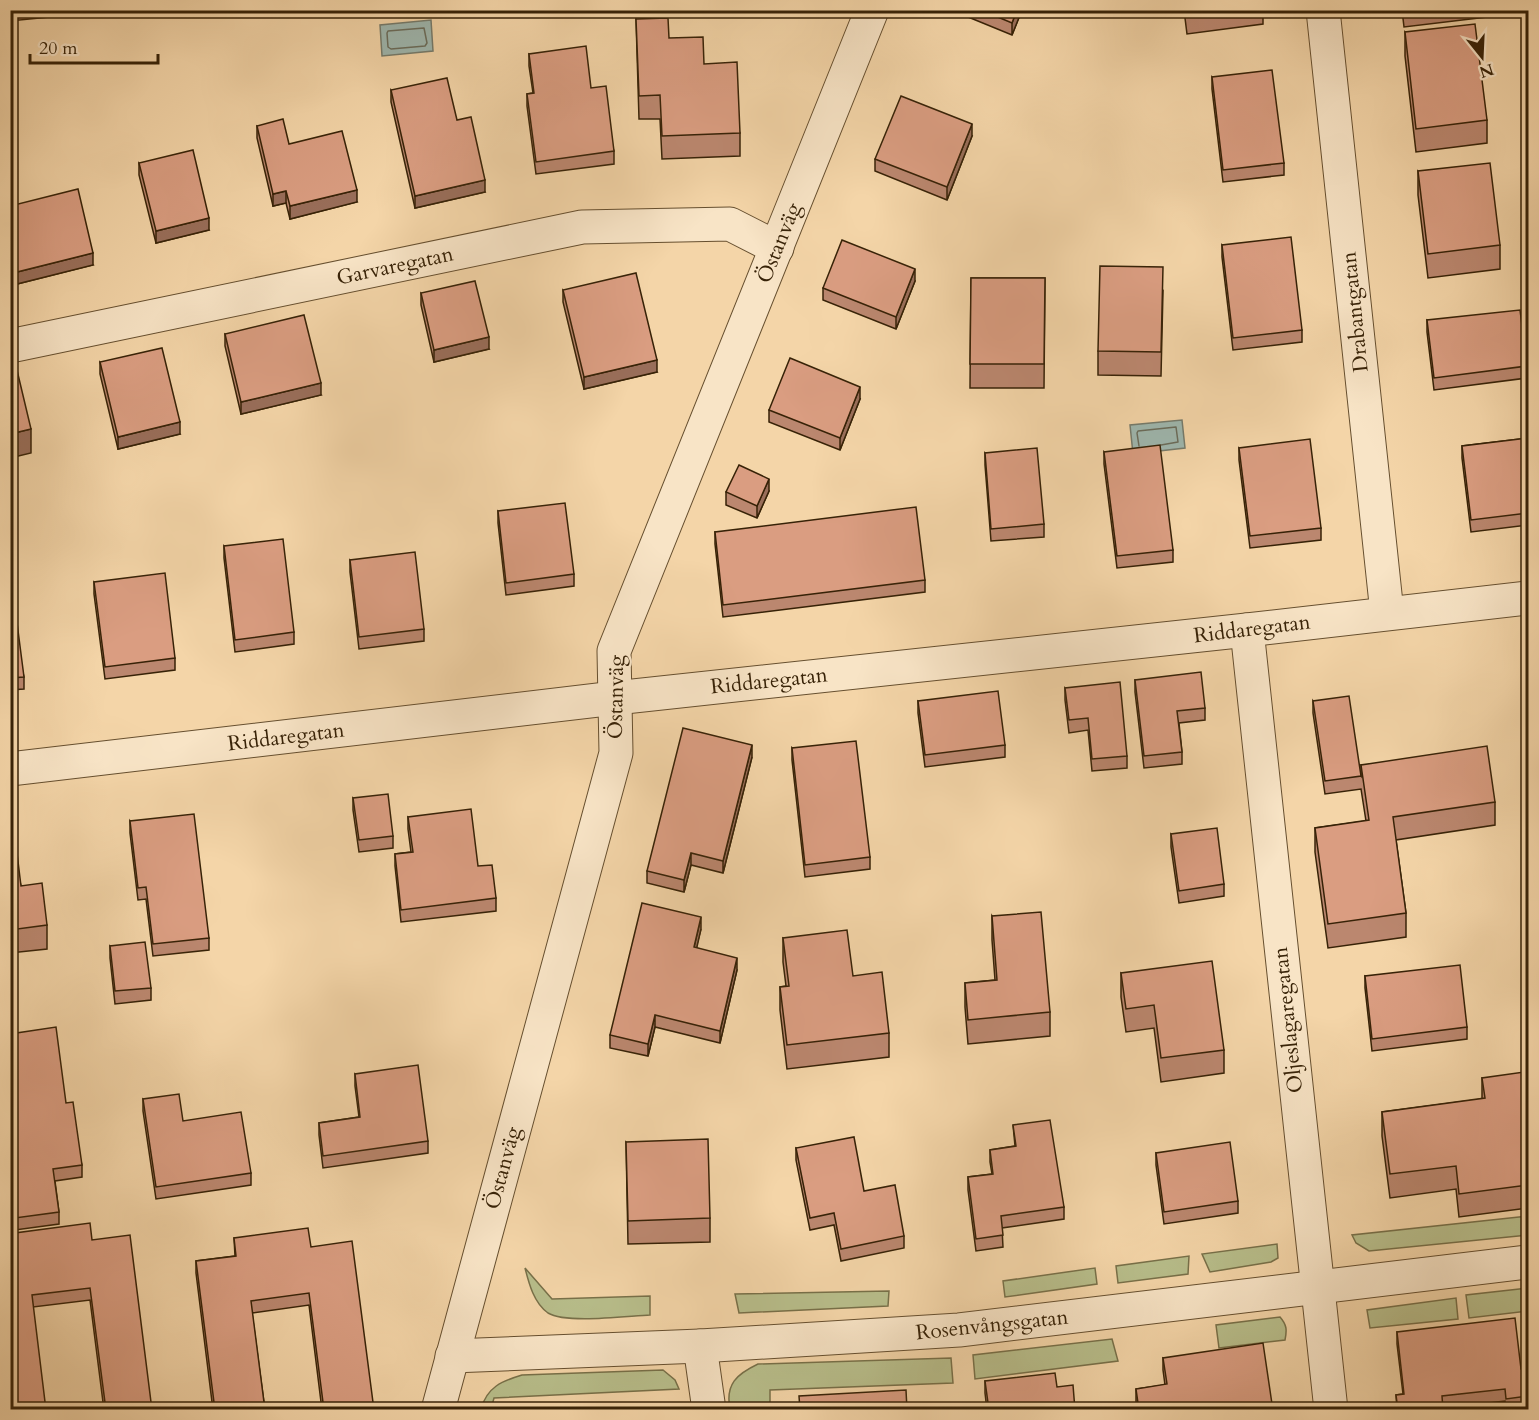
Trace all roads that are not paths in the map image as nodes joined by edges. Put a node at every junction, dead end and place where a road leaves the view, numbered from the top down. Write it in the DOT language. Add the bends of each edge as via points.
graph roads {
  1 [pos="872,10"];
  2 [pos="1323,10"];
  3 [pos="777,248"];
  4 [pos="10,346"];
  5 [pos="1528,598"];
  6 [pos="1387,613"];
  7 [pos="1247,630"];
  8 [pos="615,698"];
  9 [pos="10,769"];
  10 [pos="1528,1262"];
  11 [pos="1316,1286"];
  12 [pos="700,1346"];
  13 [pos="452,1356"];
  14 [pos="438,1410"];
  15 [pos="709,1410"];
  16 [pos="1331,1410"];
  1 -- 3 [label="street, Östanväg"];
  2 -- 6 [label="street, Drabantgatan"];
  3 -- 4 [label="street, Garvaregatan" via="730,224 582,226"];
  3 -- 8 [label="street, Östanväg" via="615,651"];
  5 -- 6 [label="street, Riddaregatan"];
  6 -- 7 [label="street, Riddaregatan"];
  7 -- 8 [label="street, Riddaregatan"];
  7 -- 11 [label="street, Oljeslagaregatan"];
  8 -- 9 [label="street, Riddaregatan"];
  8 -- 13 [label="street, Östanväg" via="616,753"];
  10 -- 11 [label="street, Rosenvångsgatan"];
  11 -- 12 [label="street, Rosenvångsgatan" via="960,1330"];
  11 -- 16 [label="street, Oljeslagaregatan"];
  12 -- 13 [label="street, Rosenvångsgatan"];
  12 -- 15 [label="street"];
  13 -- 14 [label="street, Östanväg"];
}
